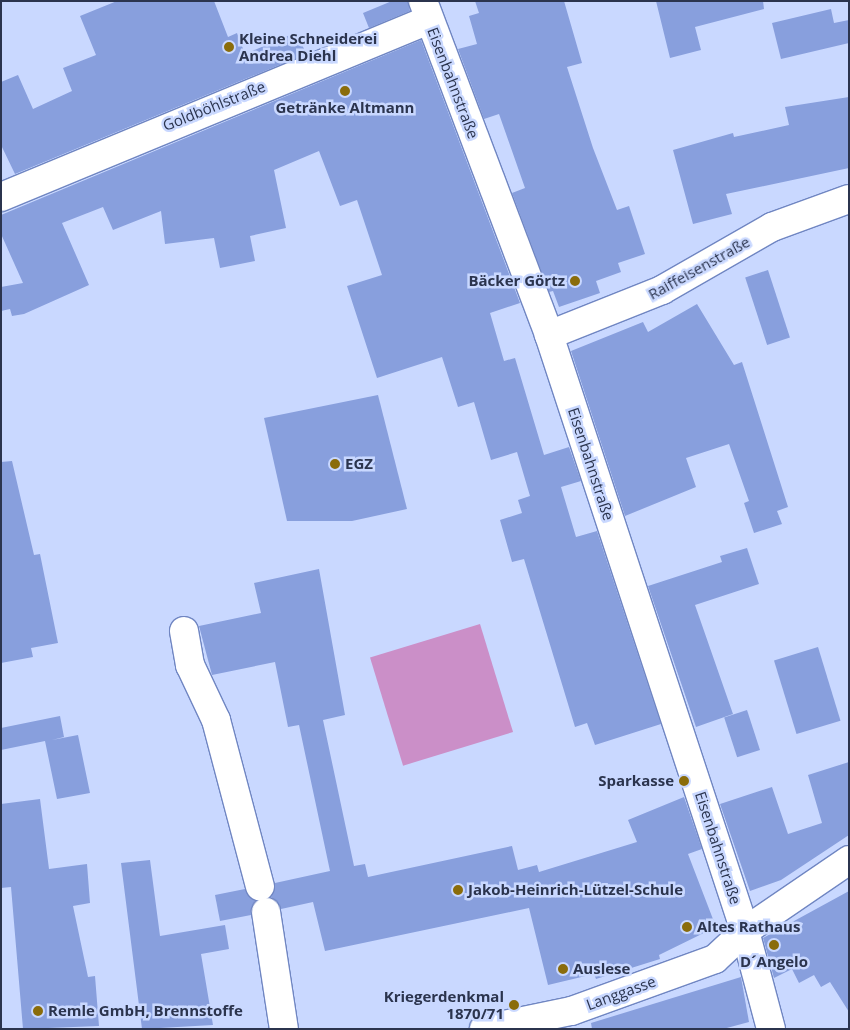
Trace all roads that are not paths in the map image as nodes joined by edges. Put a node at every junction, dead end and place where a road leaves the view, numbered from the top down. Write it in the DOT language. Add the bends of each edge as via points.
graph roads {
  1 [pos="426,11"];
  2 [pos="1,196"];
  3 [pos="849,199"];
  4 [pos="549,336"];
  5 [pos="184,631"];
  6 [pos="849,860"];
  7 [pos="260,886"];
  8 [pos="266,912"];
  9 [pos="745,931"];
  10 [pos="284,1029"];
  11 [pos="484,1029"];
  12 [pos="771,1029"];
  1 -- 2 [label="street, Goldböhlstraße"];
  1 -- 4 [label="street, Eisenbahnstraße"];
  3 -- 4 [label="street, Raiffeisenstraße" via="772,226 662,290"];
  4 -- 9 [label="street, Eisenbahnstraße"];
  5 -- 7 [label="street" via="190,665 216,720"];
  6 -- 9 [label="street, Langgasse"];
  8 -- 10 [label="street"];
  9 -- 11 [label="street, Langgasse" via="715,959 571,1011"];
  9 -- 12 [label="street, Eisenbahnstraße"];
}
